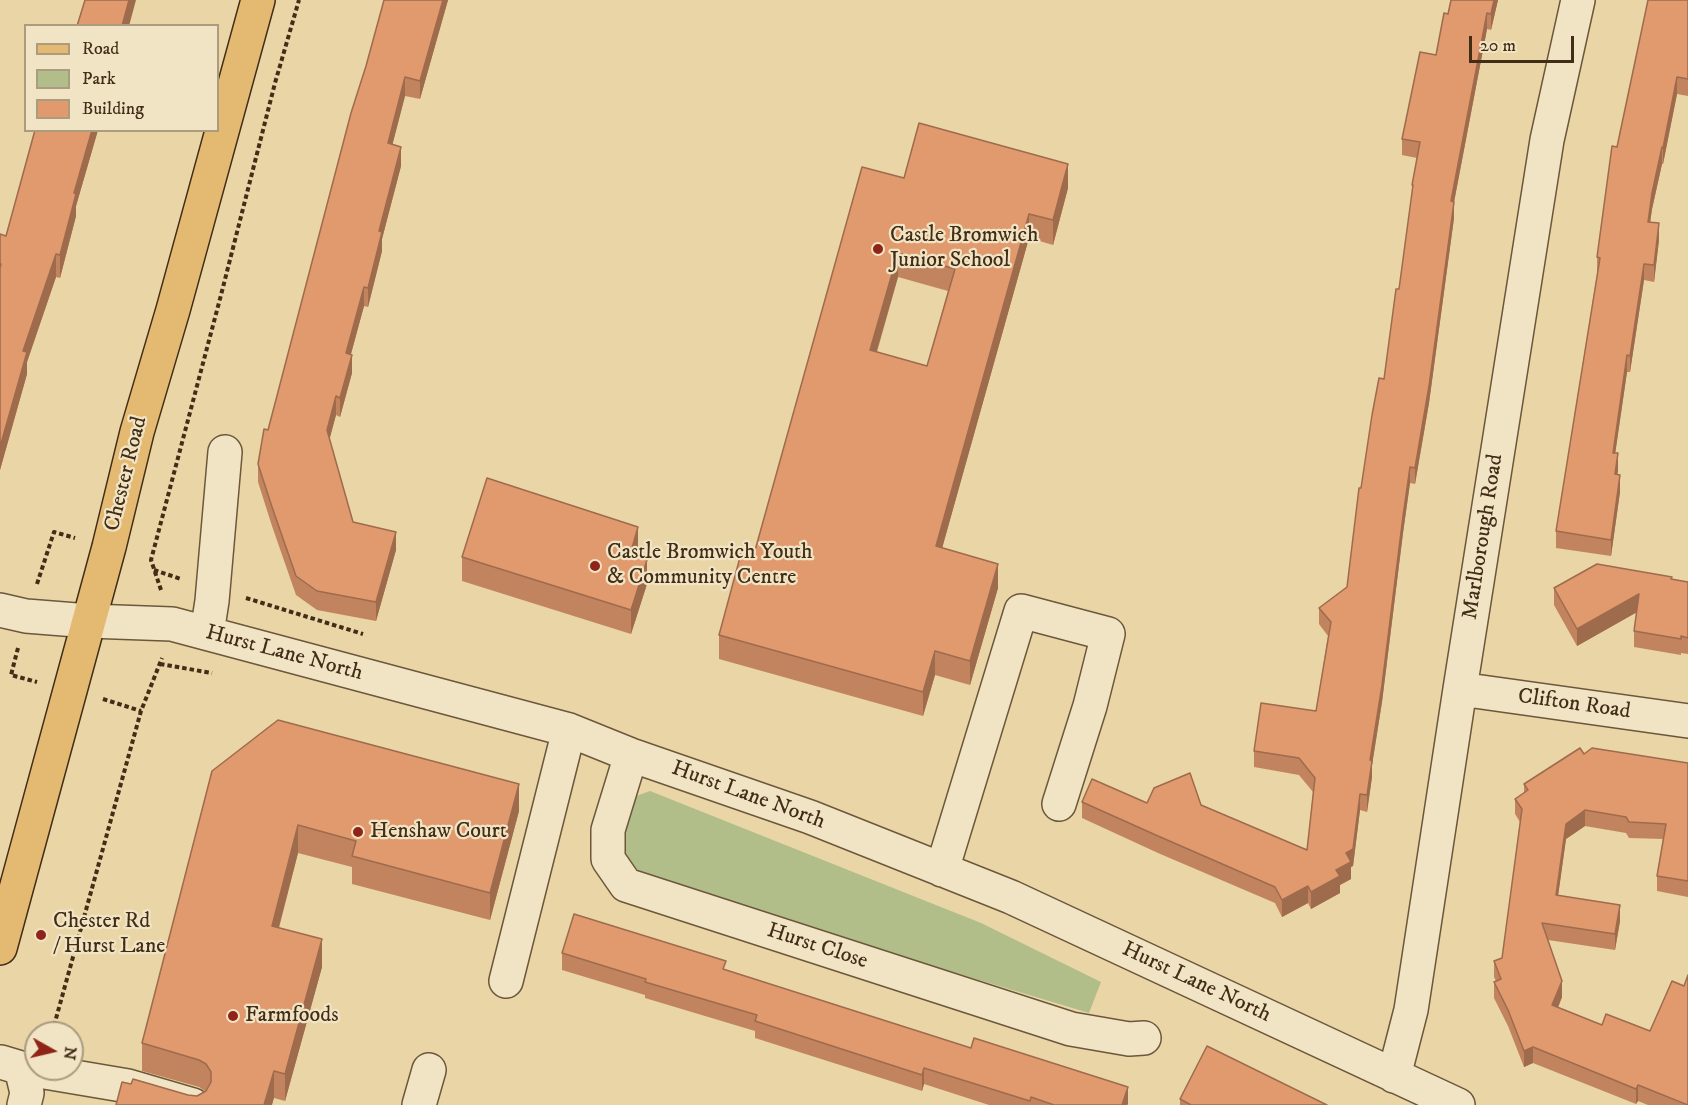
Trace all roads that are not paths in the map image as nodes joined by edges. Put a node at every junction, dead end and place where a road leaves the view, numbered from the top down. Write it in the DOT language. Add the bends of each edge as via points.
graph roads {
  1 [pos="258,0"];
  2 [pos="1578,0"];
  3 [pos="225,452"];
  4 [pos="0,610"];
  5 [pos="89,621"];
  6 [pos="207,633"];
  7 [pos="1460,688"];
  8 [pos="1688,721"];
  9 [pos="569,730"];
  10 [pos="632,755"];
  11 [pos="1059,804"];
  12 [pos="942,870"];
  13 [pos="0,948"];
  14 [pos="506,981"];
  15 [pos="1144,1038"];
  16 [pos="10,1065"];
  17 [pos="429,1070"];
  18 [pos="1394,1076"];
  19 [pos="24,1105"];
  20 [pos="193,1105"];
  21 [pos="419,1105"];
  22 [pos="1458,1105"];
  1 -- 5 [label="main road, Chester Road" via="137,432"];
  2 -- 7 [label="street, Marlborough Road" via="1547,140"];
  3 -- 6 [label="street"];
  4 -- 5 [label="street, Hurst Lane North"];
  5 -- 6 [label="street, Hurst Lane North" via="172,624"];
  5 -- 13 [label="main road, Chester Road"];
  6 -- 9 [label="street, Hurst Lane North"];
  7 -- 8 [label="street, Clifton Road"];
  7 -- 18 [label="street, Marlborough Road" via="1411,1010"];
  9 -- 10 [label="street, Hurst Lane North"];
  9 -- 14 [label="street"];
  10 -- 12 [label="street, Hurst Lane North" via="810,817"];
  10 -- 15 [label="street, Hurst Close" via="608,830 608,859 626,885 1071,1029 1129,1040"];
  11 -- 12 [label="street" via="1108,634 1021,611"];
  12 -- 18 [label="street, Hurst Lane North" via="1011,897"];
  16 -- 19 [label="street" via="27,1093"];
  16 -- 20 [label="street" via="128,1086"];
  17 -- 21 [label="street"];
  18 -- 22 [label="street, Hurst Lane North"];
}
